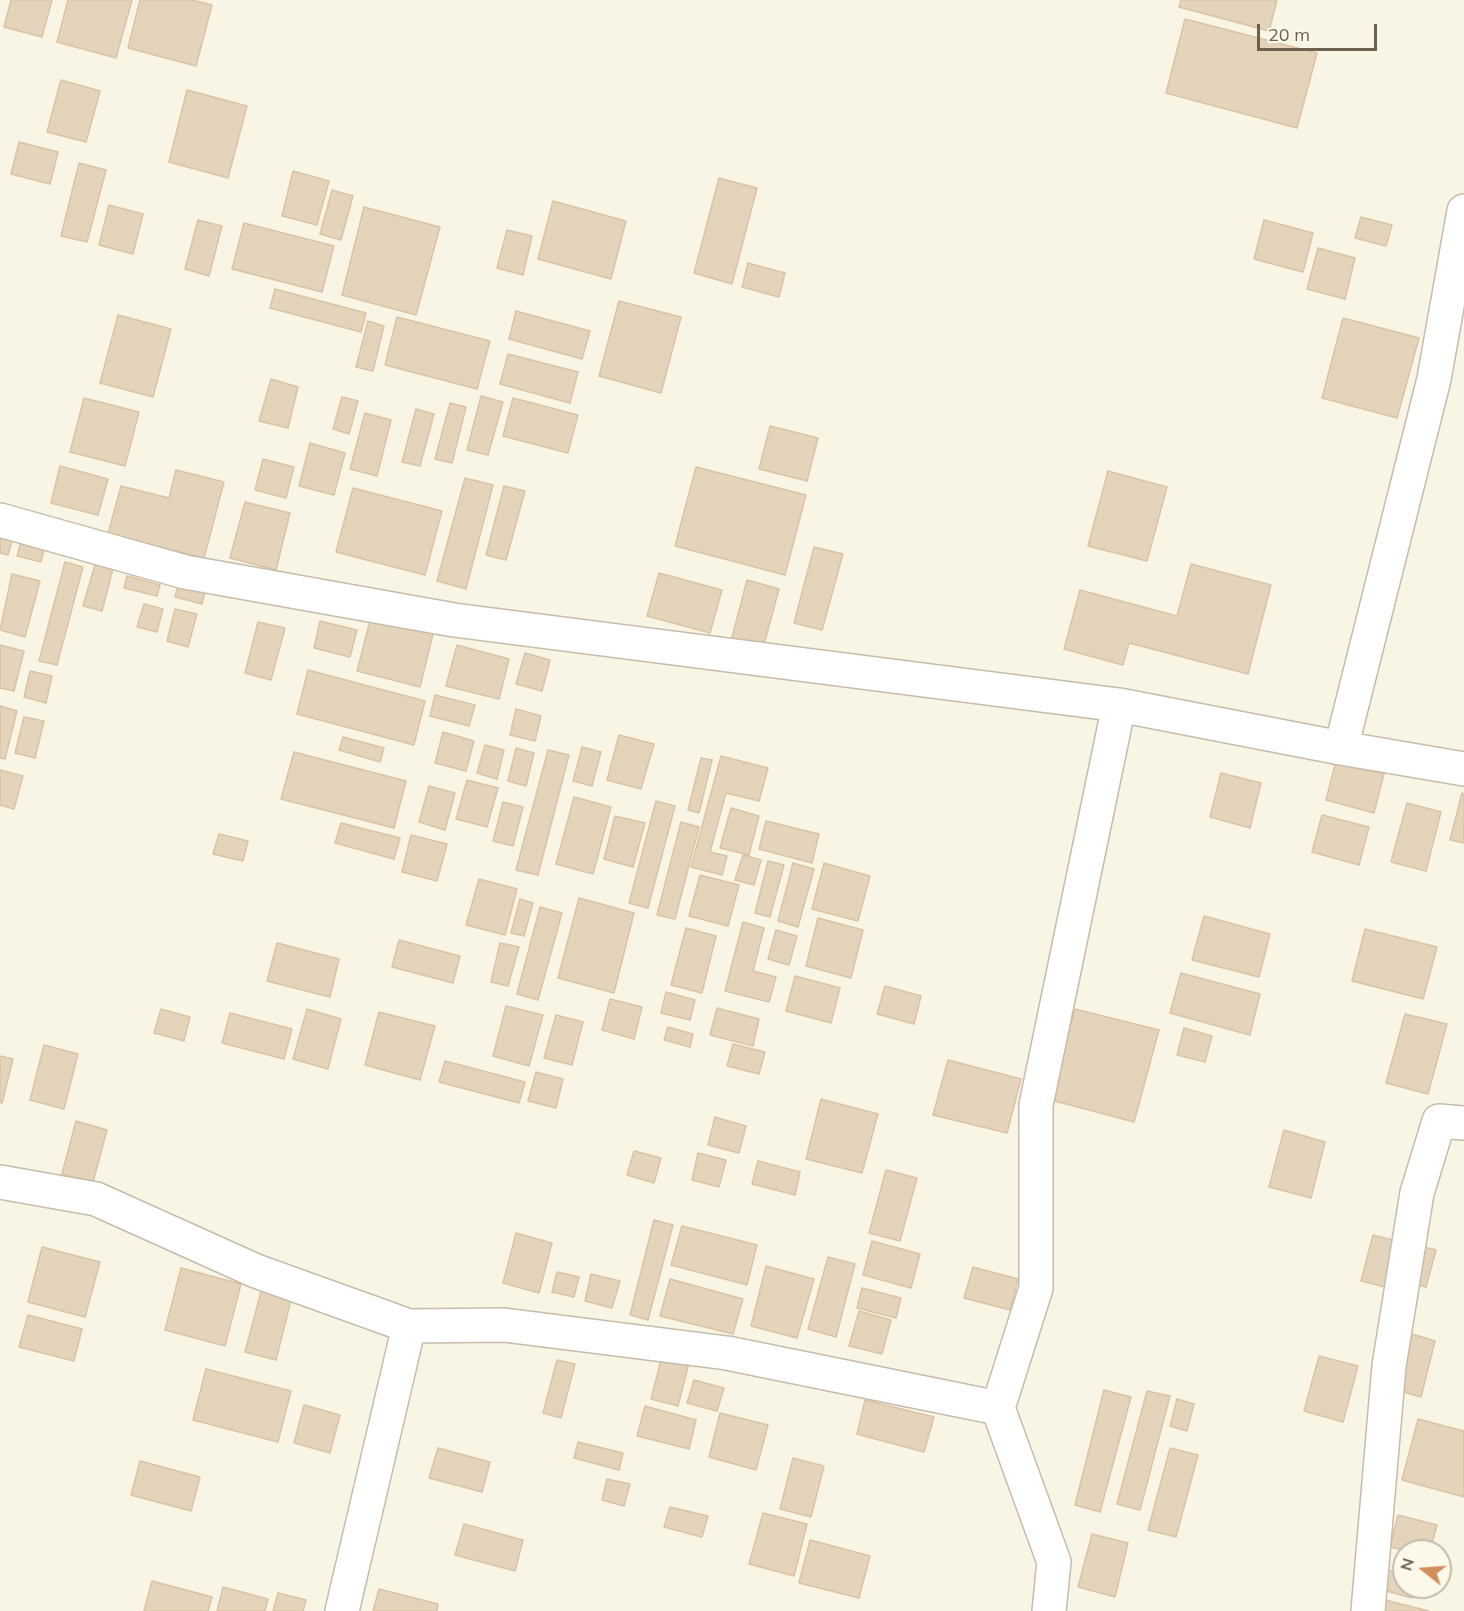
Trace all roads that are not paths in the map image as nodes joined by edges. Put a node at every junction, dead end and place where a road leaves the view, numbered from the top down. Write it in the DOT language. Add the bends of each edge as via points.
graph roads {
  1 [pos="1464,212"];
  2 [pos="0,520"];
  3 [pos="1119,705"];
  4 [pos="1341,748"];
  5 [pos="1464,769"];
  6 [pos="1464,1123"];
  7 [pos="0,1182"];
  8 [pos="409,1326"];
  9 [pos="998,1408"];
  10 [pos="342,1611"];
  11 [pos="1049,1611"];
  12 [pos="1368,1611"];
  1 -- 4 [label="street" via="1434,379"];
  2 -- 3 [label="street" via="186,572 454,620"];
  3 -- 4 [label="street"];
  3 -- 9 [label="street" via="1036,1105 1036,1288"];
  4 -- 5 [label="street"];
  6 -- 12 [label="street" via="1439,1121 1417,1193 1389,1366"];
  7 -- 8 [label="street" via="96,1199 256,1271"];
  8 -- 9 [label="street" via="504,1325 727,1353"];
  8 -- 10 [label="street"];
  9 -- 11 [label="street" via="1054,1562"];
}
